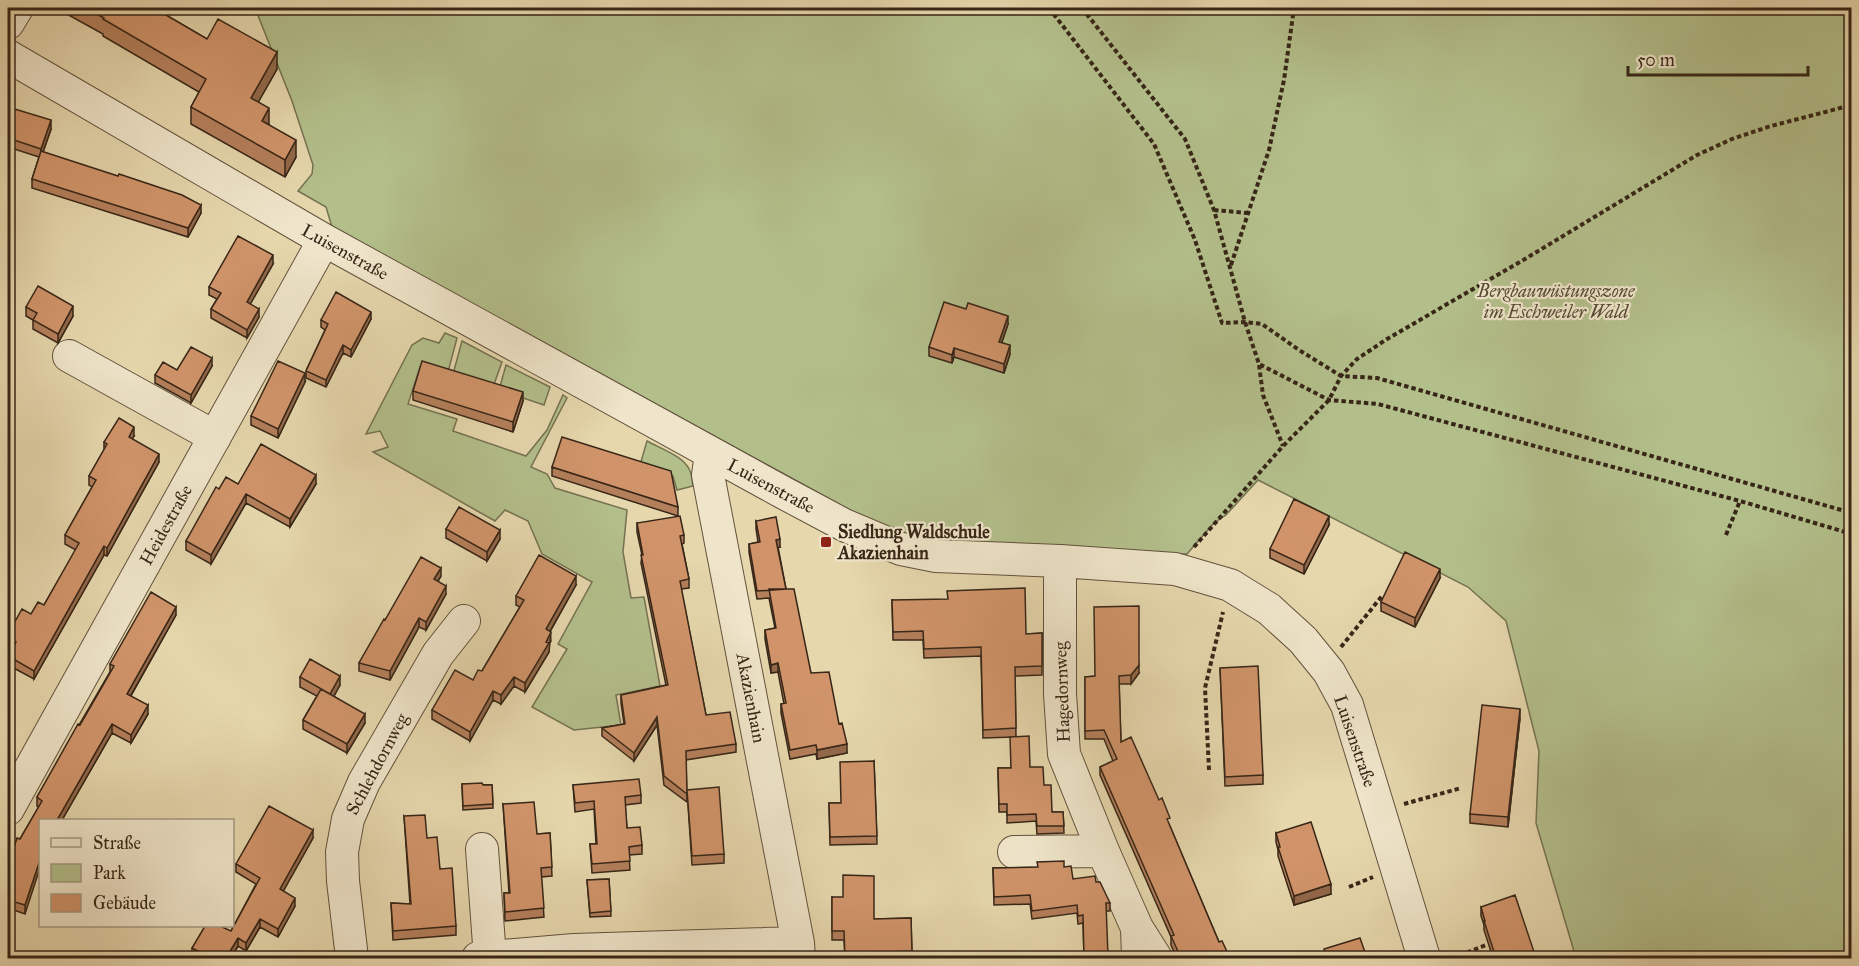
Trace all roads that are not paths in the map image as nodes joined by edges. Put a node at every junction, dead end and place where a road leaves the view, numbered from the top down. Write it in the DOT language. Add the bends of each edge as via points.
graph roads {
  1 [pos="17,8"];
  2 [pos="8,23"];
  3 [pos="8,56"];
  4 [pos="324,240"];
  5 [pos="69,356"];
  6 [pos="215,437"];
  7 [pos="711,454"];
  8 [pos="1060,561"];
  9 [pos="464,621"];
  10 [pos="8,809"];
  11 [pos="482,849"];
  12 [pos="1103,851"];
  13 [pos="1014,852"];
  14 [pos="1137,928"];
  15 [pos="798,951"];
  16 [pos="352,958"];
  17 [pos="486,958"];
  18 [pos="1138,958"];
  19 [pos="1156,958"];
  20 [pos="1424,958"];
  1 -- 2 [label="street"];
  3 -- 4 [label="street, Luisenstraße"];
  4 -- 6 [label="street, Heidestraße"];
  4 -- 7 [label="street, Luisenstraße"];
  5 -- 6 [label="street"];
  6 -- 10 [label="street, Heidestraße"];
  7 -- 8 [label="street, Luisenstraße" via="844,525 902,549 936,556"];
  7 -- 15 [label="street, Akazienhain" via="708,475"];
  8 -- 12 [label="street, Hagedornweg" via="1064,754"];
  8 -- 20 [label="street, Luisenstraße" via="1175,569 1230,585 1269,609 1304,640 1347,705"];
  9 -- 16 [label="street, Schlehdornweg" via="438,654 364,782 348,819 342,852"];
  11 -- 17 [label="street"];
  12 -- 13 [label="street"];
  12 -- 14 [label="street, Hagedornweg"];
  14 -- 18 [label="street, Hagedornweg"];
  14 -- 19 [label="street, Hagedornweg"];
  15 -- 17 [label="street, Akazienhain" via="574,950"];
}
